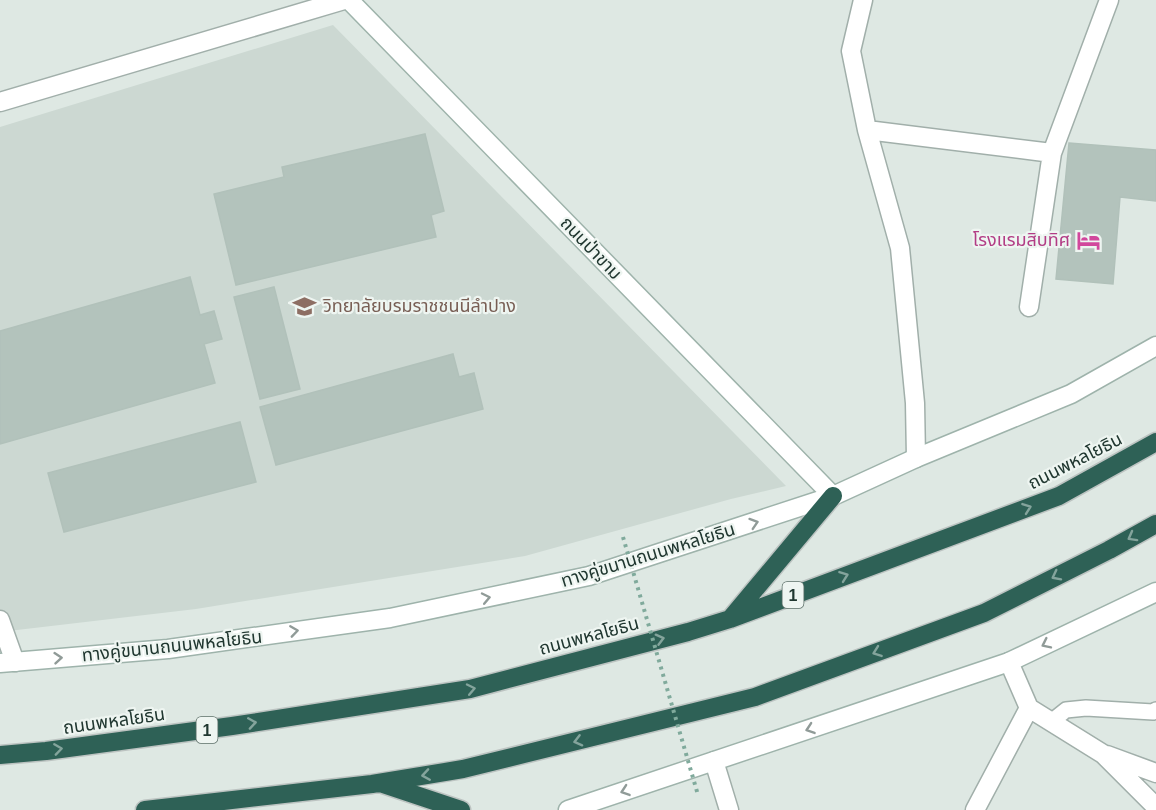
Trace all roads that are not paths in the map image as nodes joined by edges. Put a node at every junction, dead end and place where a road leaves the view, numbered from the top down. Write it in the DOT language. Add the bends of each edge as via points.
graph roads {
  1 [pos="346,0"];
  2 [pos="863,0"];
  3 [pos="1109,0"];
  4 [pos="0,84"];
  5 [pos="7,100"];
  6 [pos="867,130"];
  7 [pos="1052,153"];
  8 [pos="1029,307"];
  9 [pos="1156,346"];
  10 [pos="1156,442"];
  11 [pos="916,458"];
  12 [pos="834,496"];
  13 [pos="1156,524"];
  14 [pos="1156,592"];
  15 [pos="730,619"];
  16 [pos="0,620"];
  17 [pos="8,663"];
  18 [pos="1009,663"];
  19 [pos="1029,708"];
  20 [pos="1156,711"];
  21 [pos="1052,722"];
  22 [pos="0,754"];
  23 [pos="1103,754"];
  24 [pos="714,761"];
  25 [pos="1156,773"];
  26 [pos="379,782"];
  27 [pos="1156,807"];
  28 [pos="145,810"];
  29 [pos="461,810"];
  30 [pos="568,810"];
  31 [pos="729,810"];
  32 [pos="975,810"];
  1 -- 5 [label="street"];
  1 -- 12 [label="street, ถนนป่าขาม"];
  2 -- 6 [label="street" via="851,51"];
  3 -- 7 [label="street"];
  4 -- 5 [label="street"];
  6 -- 7 [label="street"];
  6 -- 11 [label="street" via="900,248 915,403"];
  7 -- 8 [label="street"];
  9 -- 11 [label="street, ทางคู่ขนานถนนพหลโยธิน" via="1071,394"];
  15 -- 10 [label="highway, ถนนพหลโยธิน / 1, one-way" via="1059,496"];
  11 -- 12 [label="street, ทางคู่ขนานถนนพหลโยธิน"];
  12 -- 15 [label="highway"];
  17 -- 12 [label="street, ทางคู่ขนานถนนพหลโยธิน, one-way" via="168,649 390,618 590,576"];
  13 -- 26 [label="highway, one-way" via="984,613 755,697 463,769"];
  14 -- 18 [label="street, one-way"];
  22 -- 15 [label="highway, ถนนพหลโยธิน / 1, one-way" via="232,726 470,689"];
  16 -- 17 [label="street"];
  18 -- 19 [label="street"];
  18 -- 24 [label="street, one-way"];
  19 -- 21 [label="street"];
  19 -- 32 [label="street"];
  20 -- 21 [label="lane" via="1066,710"];
  21 -- 23 [label="street"];
  23 -- 25 [label="street"];
  23 -- 27 [label="street"];
  24 -- 30 [label="street, one-way"];
  24 -- 31 [label="street"];
  26 -- 28 [label="highway"];
  26 -- 29 [label="highway"];
}
